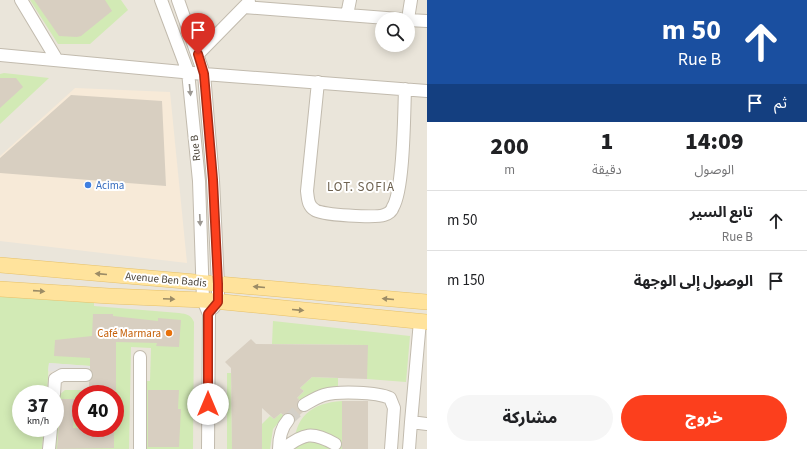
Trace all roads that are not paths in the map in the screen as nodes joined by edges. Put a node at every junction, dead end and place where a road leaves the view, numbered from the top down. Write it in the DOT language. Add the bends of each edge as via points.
graph roads {
  1 [pos="21,0"];
  2 [pos="161,0"];
  3 [pos="178,0"];
  4 [pos="350,0"];
  5 [pos="411,0"];
  6 [pos="247,4"];
  7 [pos="409,12"];
  8 [pos="347,15"];
  9 [pos="375,17"];
  10 [pos="415,20"];
  11 [pos="427,21"];
  12 [pos="198,54"];
  13 [pos="2,57"];
  14 [pos="57,60"];
  15 [pos="188,72"];
  16 [pos="204,74"];
  17 [pos="318,82"];
  18 [pos="405,89"];
  19 [pos="427,91"];
  20 [pos="0,265"];
  21 [pos="203,283"];
  22 [pos="218,284"];
  23 [pos="0,288"];
  24 [pos="427,302"];
  25 [pos="210,305"];
  26 [pos="423,321"];
  27 [pos="140,357"];
  28 [pos="86,375"];
  29 [pos="55,385"];
  30 [pos="304,405"];
  31 [pos="288,420"];
  32 [pos="411,422"];
  33 [pos="427,424"];
  34 [pos="51,437"];
  35 [pos="335,444"];
  36 [pos="50,449"];
  37 [pos="140,449"];
  38 [pos="208,449"];
  39 [pos="279,449"];
  40 [pos="283,449"];
  41 [pos="391,449"];
  42 [pos="409,449"];
  1 -- 14 [label="street"];
  2 -- 15 [label="street, Rue B"];
  3 -- 12 [label="street, Rue B"];
  4 -- 8 [label="street"];
  5 -- 7 [label="street"];
  6 -- 8 [label="street"];
  6 -- 12 [label="street"];
  8 -- 9 [label="street"];
  10 -- 11 [label="street"];
  12 -- 16 [label="street, Rue B"];
  13 -- 14 [label="street"];
  14 -- 15 [label="street"];
  15 -- 16 [label="street"];
  15 -- 21 [label="street, Rue B, one-way" via="199,181"];
  16 -- 17 [label="street"];
  16 -- 22 [label="street, Rue B"];
  17 -- 18 [label="street"];
  17 -- 18 [label="street" via="308,202 320,212 340,214 383,216 392,210 400,181"];
  18 -- 19 [label="street"];
  21 -- 20 [label="main road, Avenue Ben Badis, one-way"];
  21 -- 22 [label="main road, Avenue Ben Badis"];
  21 -- 25 [label="street, Rue B"];
  24 -- 22 [label="main road, Avenue Ben Badis, one-way"];
  22 -- 25 [label="street, Rue B"];
  23 -- 25 [label="main road, Avenue Ben Badis, one-way"];
  25 -- 26 [label="main road, Avenue Ben Badis, one-way"];
  25 -- 38 [label="street"];
  26 -- 32 [label="street"];
  27 -- 37 [label="street"];
  28 -- 29 [label="street" via="62,374 55,379"];
  30 -- 41 [label="street" via="325,395 361,394 390,398 394,408"];
  31 -- 39 [label="street" via="282,430"];
  32 -- 33 [label="street"];
  32 -- 42 [label="street"];
  34 -- 36 [label="street"];
  35 -- 40 [label="street" via="317,436 306,436"];
}
